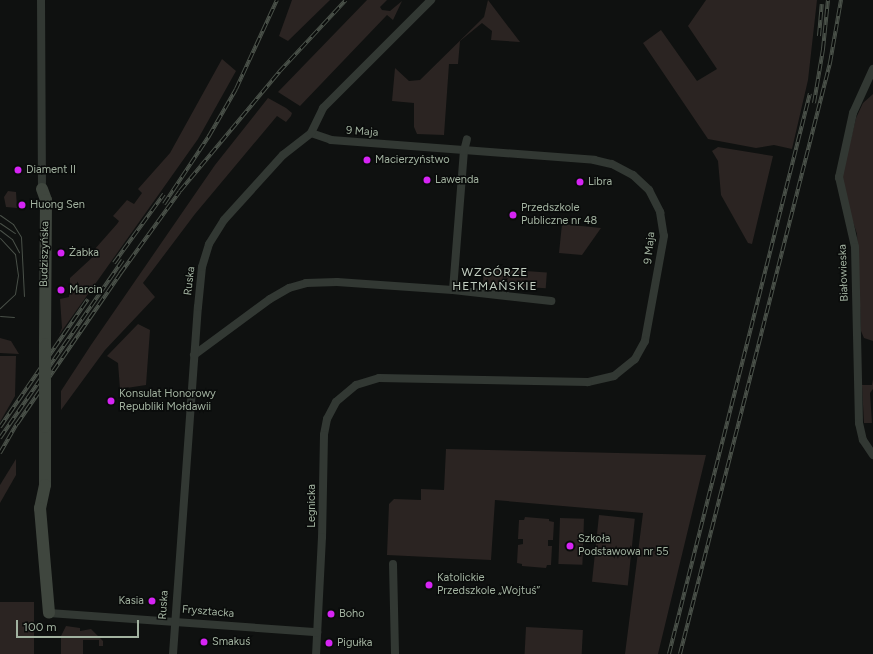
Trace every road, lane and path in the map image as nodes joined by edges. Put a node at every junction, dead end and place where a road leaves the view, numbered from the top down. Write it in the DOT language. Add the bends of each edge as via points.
graph roads {
  1 [pos="41,0"];
  2 [pos="431,0"];
  3 [pos="873,69"];
  4 [pos="312,132"];
  5 [pos="467,139"];
  6 [pos="464,151"];
  7 [pos="42,189"];
  8 [pos="453,290"];
  9 [pos="551,301"];
  10 [pos="194,355"];
  11 [pos="370,380"];
  12 [pos="873,455"];
  13 [pos="393,564"];
  14 [pos="49,613"];
  15 [pos="174,620"];
  16 [pos="317,632"];
  17 [pos="173,654"];
  18 [pos="316,654"];
  19 [pos="395,654"];
  1 -- 7 [label="street, Budziszyńska"];
  2 -- 4 [label="street, Ruska" via="323,108"];
  3 -- 12 [label="street, Białowieska" via="851,119 839,177 855,247 859,424 863,440"];
  4 -- 6 [label="street, 9 Maja" via="331,140"];
  4 -- 10 [label="street, Ruska" via="283,155 213,236 202,267"];
  5 -- 6 [label="street"];
  6 -- 8 [label="street"];
  6 -- 11 [label="street, 9 Maja" via="605,162 626,170 644,185 659,209 664,236 645,341 638,355 626,369 594,382"];
  7 -- 14 [label="street, Budziszyńska, bridge" via="46,200 45,485 40,508"];
  8 -- 9 [label="street"];
  8 -- 10 [label="street" via="331,282 295,286 270,298"];
  10 -- 15 [label="street, Ruska"];
  11 -- 16 [label="street, Legnicka" via="352,387 340,398 330,412 325,427"];
  13 -- 19 [label="street"];
  14 -- 15 [label="street, Frysztacka"];
  15 -- 16 [label="street, Frysztacka"];
  15 -- 17 [label="street, Ruska"];
  16 -- 18 [label="street, Legnicka"];
}
